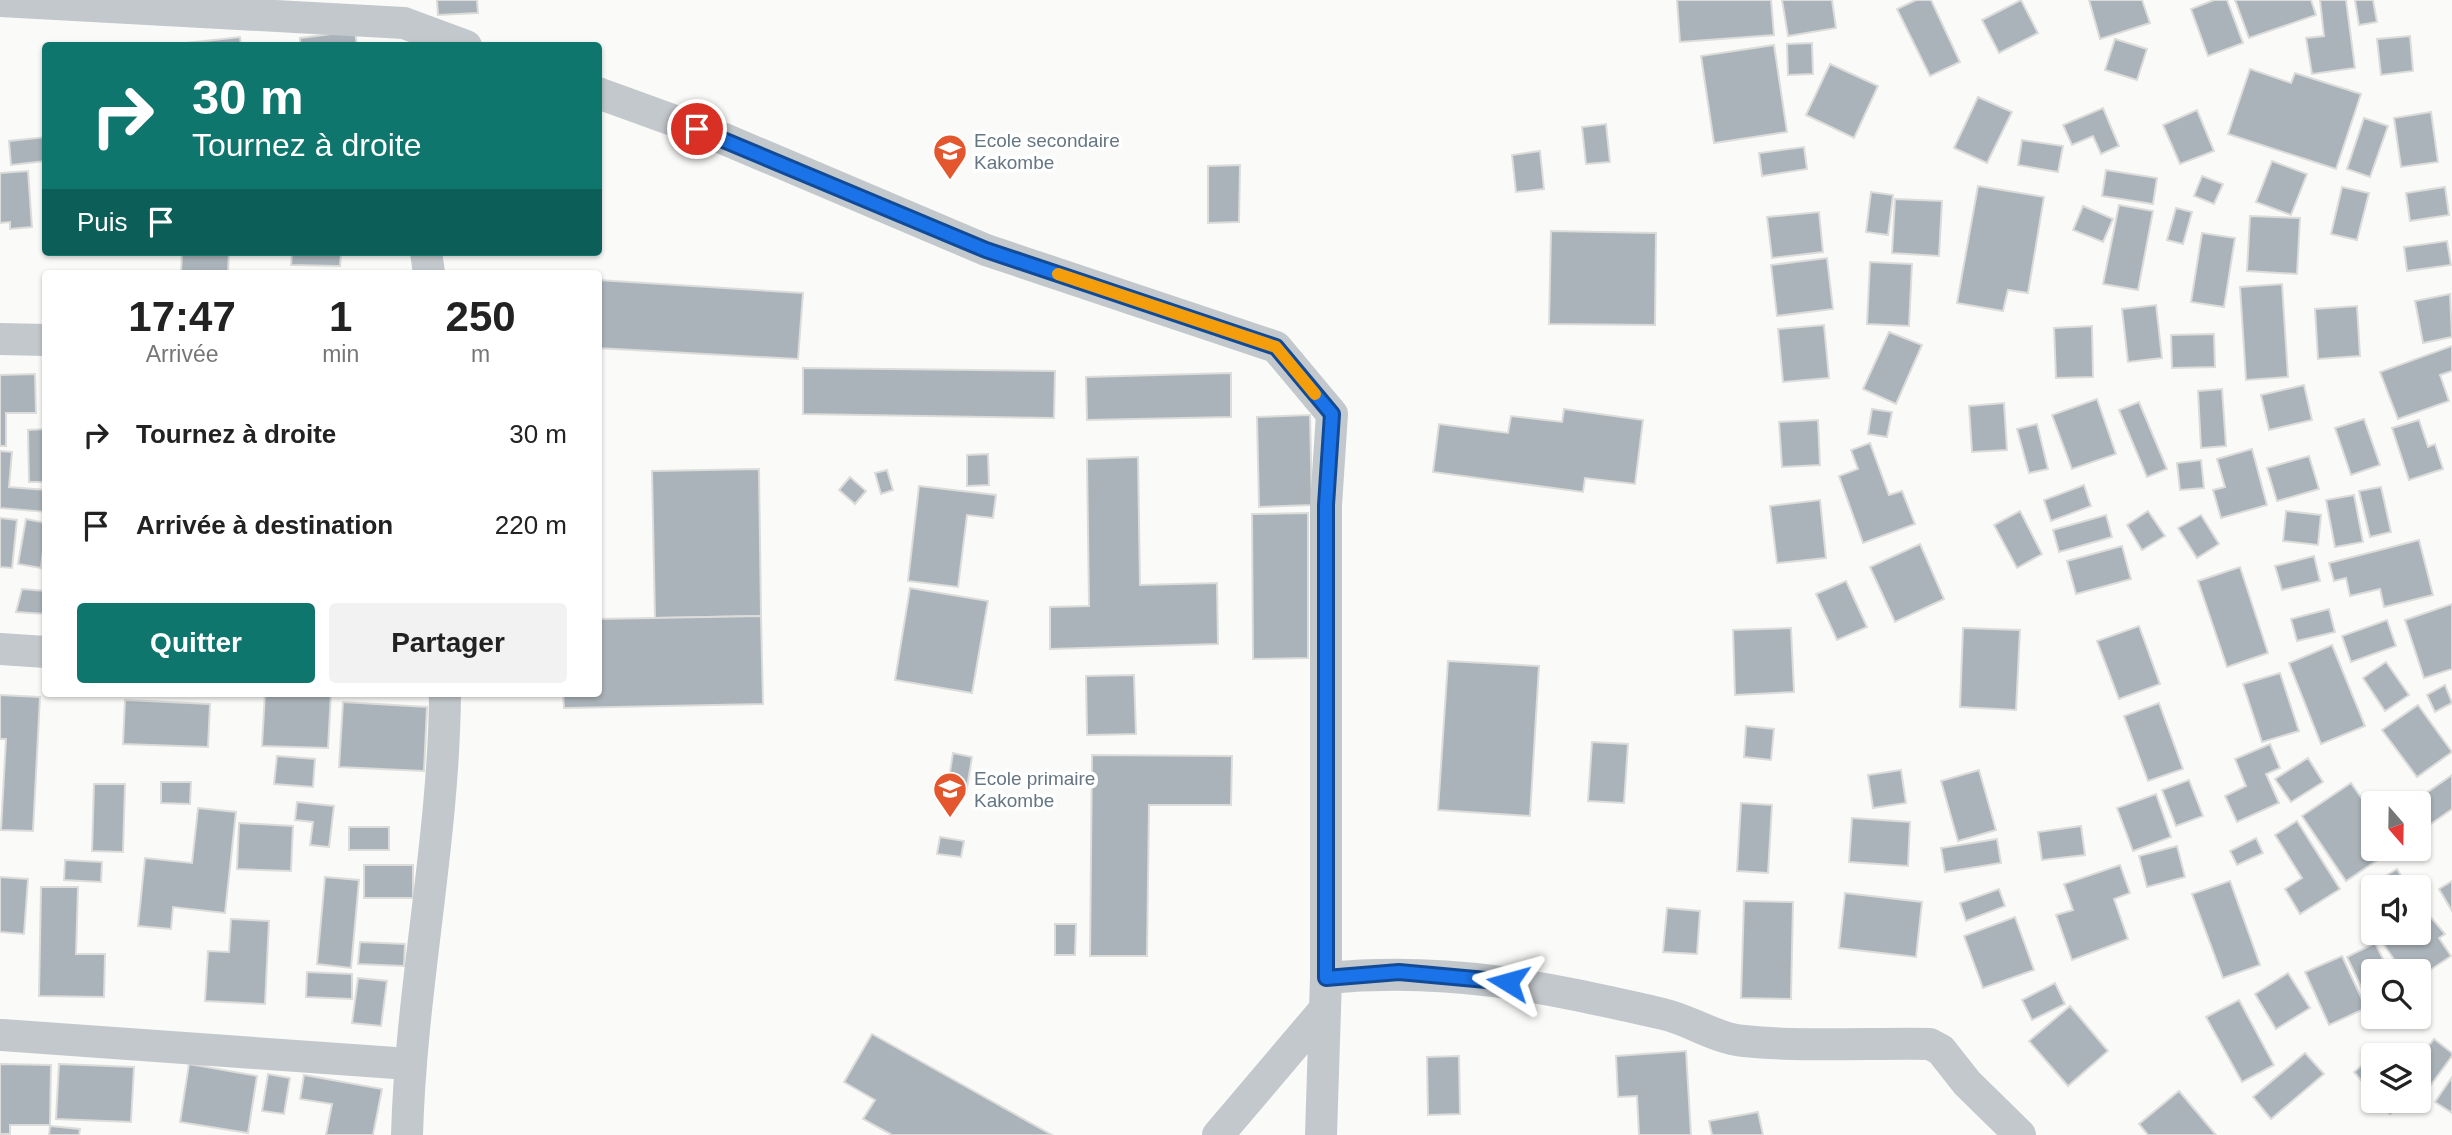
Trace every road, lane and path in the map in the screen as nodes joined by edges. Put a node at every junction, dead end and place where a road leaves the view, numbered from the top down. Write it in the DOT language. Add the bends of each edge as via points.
graph roads {
  1 [pos="0,1"];
  2 [pos="403,23"];
  3 [pos="455,42"];
  4 [pos="602,94"];
  5 [pos="0,339"];
  6 [pos="42,340"];
  7 [pos="0,649"];
  8 [pos="42,652"];
  9 [pos="444,697"];
  10 [pos="1325,994"];
  11 [pos="2,1035"];
  12 [pos="409,1064"];
  13 [pos="407,1135"];
  14 [pos="1218,1135"];
  15 [pos="1321,1135"];
  16 [pos="2020,1135"];
  1 -- 2 [label="street"];
  2 -- 3 [label="street"];
  4 -- 10 [label="street" via="722,138 986,250 1276,347 1332,414 1326,505"];
  5 -- 6 [label="street"];
  7 -- 8 [label="street"];
  9 -- 12 [label="street" via="444,757"];
  10 -- 14 [label="street"];
  10 -- 15 [label="street"];
  10 -- 16 [label="street" via="1399,972 1457,975 1534,985 1674,1016 1741,1041 1930,1044 1941,1050"];
  11 -- 12 [label="street"];
  12 -- 13 [label="street"];
}
